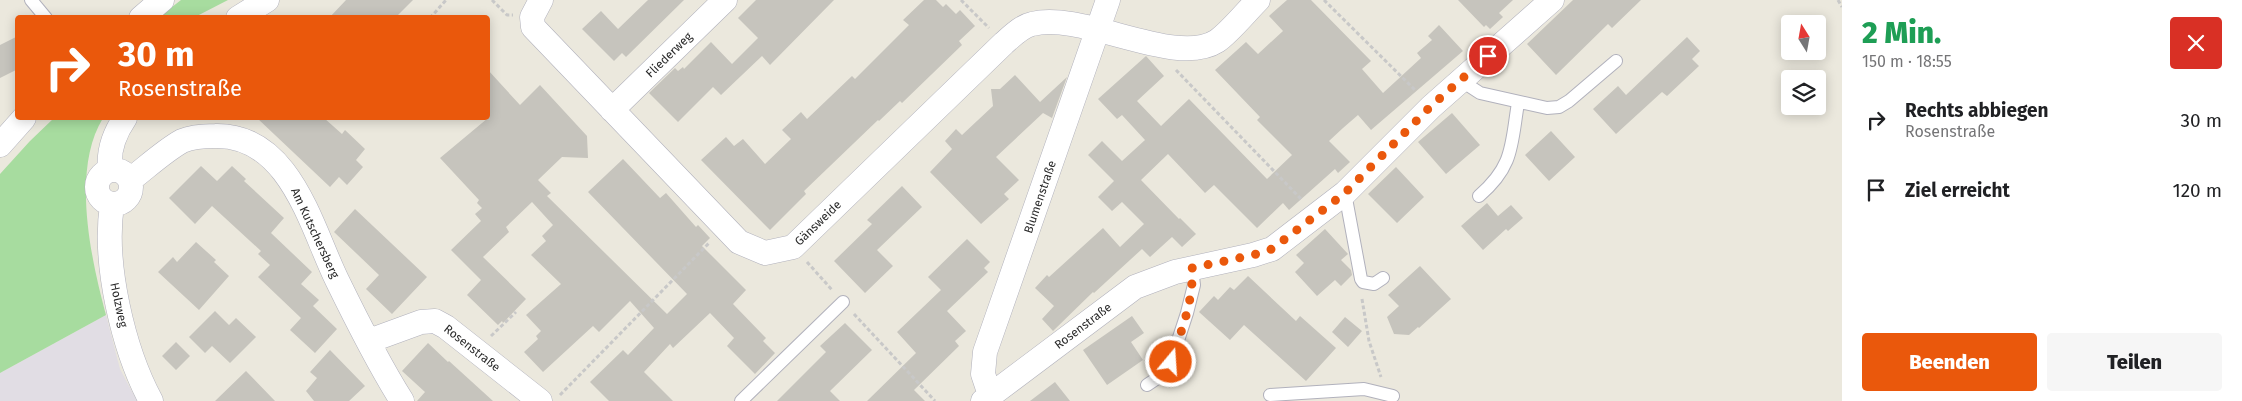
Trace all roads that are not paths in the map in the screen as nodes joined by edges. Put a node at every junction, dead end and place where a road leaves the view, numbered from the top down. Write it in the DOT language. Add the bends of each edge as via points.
graph roads {
  1 [pos="31,0"];
  2 [pos="162,0"];
  3 [pos="266,0"];
  4 [pos="541,0"];
  5 [pos="725,0"];
  6 [pos="1108,0"];
  7 [pos="1258,0"];
  8 [pos="1552,0"];
  9 [pos="44,15"];
  10 [pos="144,15"];
  11 [pos="243,15"];
  12 [pos="1098,29"];
  13 [pos="1616,61"];
  14 [pos="1460,80"];
  15 [pos="1518,102"];
  16 [pos="612,110"];
  17 [pos="22,120"];
  18 [pos="123,120"];
  19 [pos="0,145"];
  20 [pos="120,175"];
  21 [pos="1345,193"];
  22 [pos="1479,196"];
  23 [pos="1192,268"];
  24 [pos="1384,278"];
  25 [pos="843,302"];
  26 [pos="368,341"];
  27 [pos="1147,385"];
  28 [pos="1270,395"];
  29 [pos="1393,396"];
  30 [pos="986,398"];
  31 [pos="150,401"];
  32 [pos="402,401"];
  33 [pos="540,401"];
  34 [pos="741,401"];
  1 -- 9 [label="lane"];
  2 -- 10 [label="street"];
  3 -- 11 [label="street"];
  4 -- 16 [label="street, Gänsweide" via="532,17 534,27"];
  5 -- 16 [label="street, Fliederweg"];
  6 -- 12 [label="street, Blumenstraße"];
  7 -- 12 [label="street, Gänsweide" via="1217,41 1201,46 1177,48 1152,44"];
  8 -- 14 [label="street, Rosenstraße"];
  12 -- 16 [label="street, Gänsweide" via="1054,22 1032,24 1016,33 793,247 765,253 739,242"];
  12 -- 30 [label="street, Blumenstraße" via="985,352"];
  13 -- 15 [label="lane" via="1559,107"];
  14 -- 15 [label="lane" via="1480,93"];
  14 -- 21 [label="street, Rosenstraße"];
  15 -- 22 [label="lane" via="1504,169"];
  17 -- 19 [label="street"];
  18 -- 20 [label="street" via="117,128 108,156"];
  20 -- 26 [label="street, Am Kutschersberg" via="183,141 205,136 226,135 247,140 264,150 302,199"];
  20 -- 31 [label="street, Holzweg" via="101,175 96,189 99,197 112,205 108,249 116,297 127,339"];
  21 -- 23 [label="street, Rosenstraße" via="1272,249"];
  21 -- 24 [label="lane" via="1363,282 1374,284"];
  23 -- 27 [label="lane" via="1192,294 1171,362 1165,373"];
  23 -- 30 [label="street, Rosenstraße" via="1153,279 1135,288"];
  25 -- 34 [label="lane"];
  26 -- 32 [label="street, Am Kutschersberg"];
  26 -- 33 [label="street, Rosenstraße" via="421,322 435,321"];
  28 -- 29 [label="lane" via="1364,389"];
}
